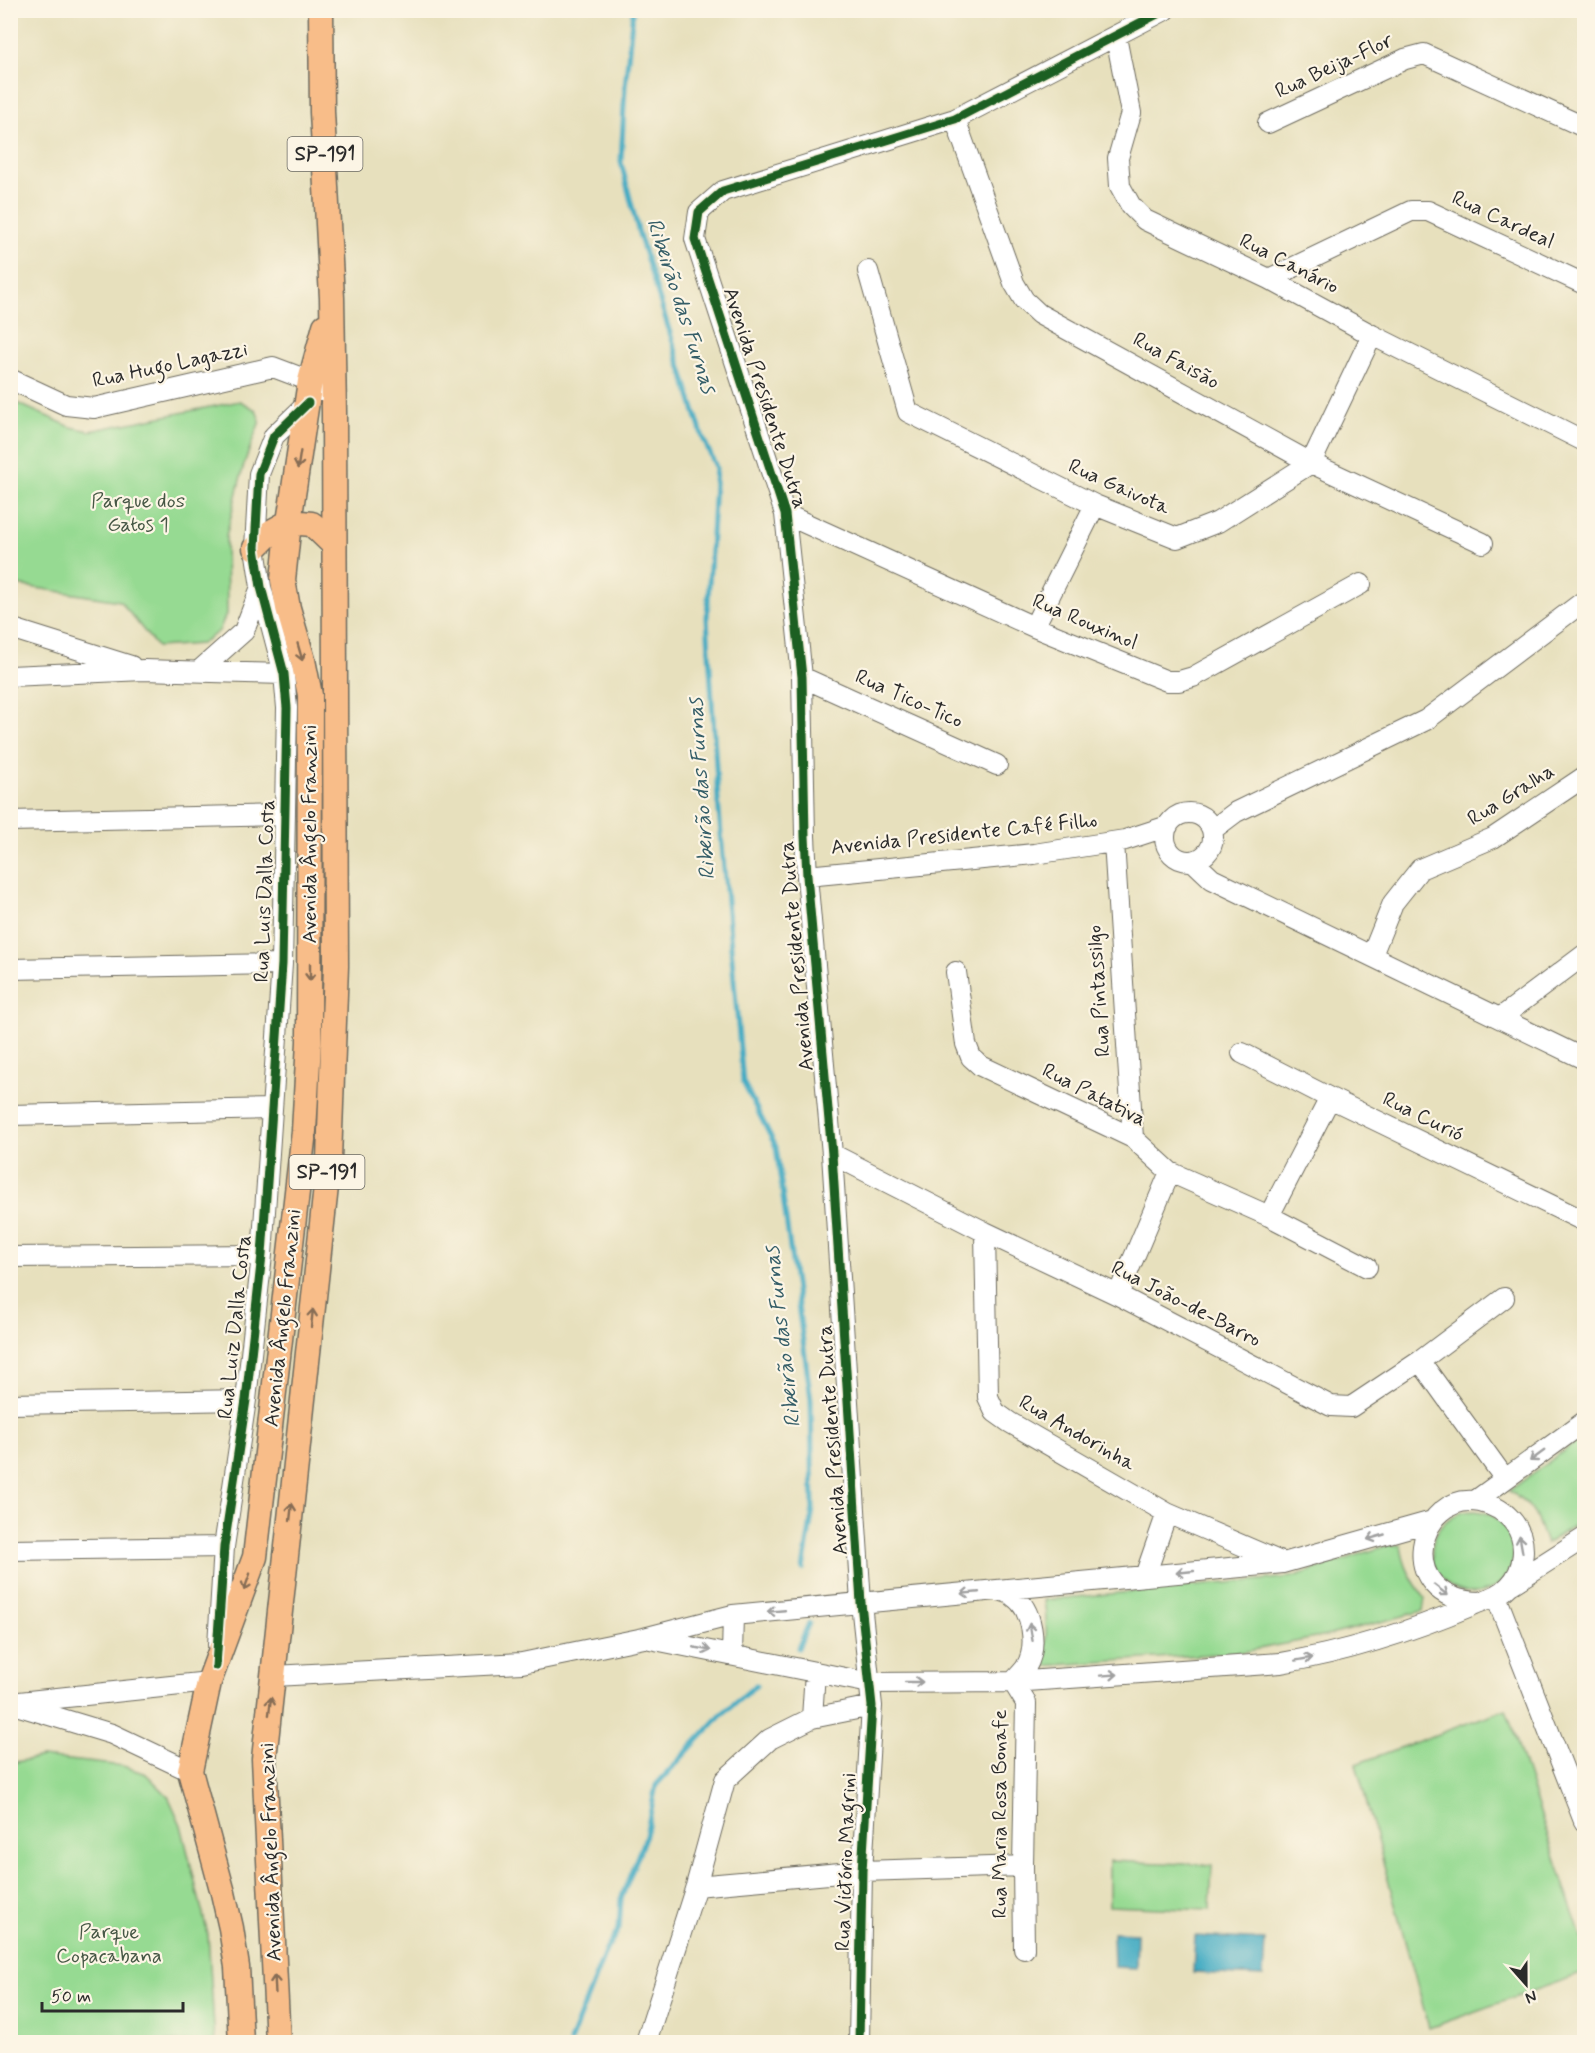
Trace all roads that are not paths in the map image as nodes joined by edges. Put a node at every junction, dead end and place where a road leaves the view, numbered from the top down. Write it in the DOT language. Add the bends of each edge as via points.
graph roads {
  1 [pos="321,10"];
  2 [pos="1165,10"];
  3 [pos="1116,37"];
  4 [pos="956,119"];
  5 [pos="1268,123"];
  6 [pos="1584,127"];
  7 [pos="868,271"];
  8 [pos="1269,279"];
  9 [pos="1584,284"];
  10 [pos="332,298"];
  11 [pos="1372,335"];
  12 [pos="10,379"];
  13 [pos="309,392"];
  14 [pos="334,404"];
  15 [pos="1584,441"];
  16 [pos="1311,463"];
  17 [pos="1095,505"];
  18 [pos="785,514"];
  19 [pos="289,522"];
  20 [pos="1484,543"];
  21 [pos="334,545"];
  22 [pos="255,548"];
  23 [pos="1361,584"];
  24 [pos="261,587"];
  25 [pos="1584,601"];
  26 [pos="1034,627"];
  27 [pos="10,628"];
  28 [pos="144,670"];
  29 [pos="199,671"];
  30 [pos="284,674"];
  31 [pos="10,676"];
  32 [pos="801,677"];
  33 [pos="997,765"];
  34 [pos="1584,777"];
  35 [pos="1236,812"];
  36 [pos="1188,813"];
  37 [pos="285,815"];
  38 [pos="10,821"];
  39 [pos="1168,826"];
  40 [pos="1212,837"];
  41 [pos="1119,841"];
  42 [pos="1171,853"];
  43 [pos="1193,861"];
  44 [pos="807,876"];
  45 [pos="1212,879"];
  46 [pos="1372,955"];
  47 [pos="1584,955"];
  48 [pos="282,964"];
  49 [pos="10,969"];
  50 [pos="956,972"];
  51 [pos="1500,1018"];
  52 [pos="1242,1053"];
  53 [pos="1584,1059"];
  54 [pos="1330,1098"];
  55 [pos="271,1109"];
  56 [pos="10,1114"];
  57 [pos="1132,1138"];
  58 [pos="832,1154"];
  59 [pos="1170,1172"];
  60 [pos="1269,1216"];
  61 [pos="1584,1221"];
  62 [pos="985,1232"];
  63 [pos="262,1255"];
  64 [pos="10,1257"];
  65 [pos="1366,1266"];
  66 [pos="1118,1295"];
  67 [pos="1504,1298"];
  68 [pos="1420,1361"];
  69 [pos="246,1400"];
  70 [pos="10,1404"];
  71 [pos="1584,1422"];
  72 [pos="1505,1479"];
  73 [pos="1474,1501"];
  74 [pos="1167,1514"];
  75 [pos="1432,1521"];
  76 [pos="1584,1538"];
  77 [pos="224,1547"];
  78 [pos="10,1550"];
  79 [pos="1283,1563"];
  80 [pos="1145,1576"];
  81 [pos="1000,1590"];
  82 [pos="1495,1594"];
  83 [pos="861,1603"];
  84 [pos="734,1615"];
  85 [pos="644,1638"];
  86 [pos="732,1655"];
  87 [pos="815,1672"];
  88 [pos="213,1674"];
  89 [pos="274,1676"];
  90 [pos="1013,1682"];
  91 [pos="870,1683"];
  92 [pos="10,1703"];
  93 [pos="872,1706"];
  94 [pos="813,1718"];
  95 [pos="190,1771"];
  96 [pos="1584,1821"];
  97 [pos="1023,1866"];
  98 [pos="862,1871"];
  99 [pos="696,1886"];
  100 [pos="1024,1949"];
  101 [pos="241,2043"];
  102 [pos="278,2043"];
  103 [pos="646,2043"];
  104 [pos="858,2043"];
  1 -- 10 [label="main road, Avenida Ângelo Franzini / SP-191"];
  2 -- 3 [label="street"];
  3 -- 4 [label="street"];
  3 -- 8 [label="street, Rua Canário" via="1131,113 1118,158 1120,186 1131,206 1145,220"];
  4 -- 16 [label="street, Rua Faisão" via="1014,283 1024,300 1039,314"];
  4 -- 18 [label="street, Avenida Presidente Dutra" via="723,191 699,212 695,239"];
  5 -- 6 [label="street, Rua Beija-Flor" via="1405,59 1424,54"];
  7 -- 17 [label="street, Rua Gaivota" via="908,412"];
  8 -- 9 [label="street, Rua Cardeal" via="1411,212 1428,211"];
  8 -- 11 [label="street, Rua Canário"];
  10 -- 13 [label="main road, Avenida Ângelo Franzini / SP-191"];
  10 -- 14 [label="main road, Avenida Ângelo Franzini / SP-191"];
  11 -- 15 [label="street, Rua Canário"];
  11 -- 16 [label="street"];
  12 -- 13 [label="street, Rua Hugo Lagazzi" via="66,405 94,408 273,367"];
  13 -- 14 [label="street, Rua Hugo Lagazzi"];
  13 -- 19 [label="main road, Avenida Ângelo Franzini / SP-191, one-way"];
  13 -- 22 [label="street, Rua Luis Dalla Costa" via="274,436 260,474"];
  14 -- 21 [label="main road, Avenida Ângelo Franzini / SP-191"];
  16 -- 17 [label="street, Rua Gaivota" via="1218,522 1177,538"];
  16 -- 20 [label="street, Rua Faisão"];
  17 -- 26 [label="street"];
  18 -- 26 [label="street, Rua Rouxinol"];
  18 -- 32 [label="street, Avenida Presidente Dutra"];
  19 -- 21 [label="main road" via="312,524"];
  19 -- 22 [label="main road"];
  19 -- 88 [label="main road, Avenida Ângelo Franzini / SP-191, one-way" via="283,580 310,695 305,1120 255,1557"];
  89 -- 21 [label="main road, Avenida Ângelo Franzini / SP-191, one-way" via="329,1159 336,966"];
  22 -- 24 [label="street, Rua Luis Dalla Costa"];
  23 -- 26 [label="street, Rua Rouxinol" via="1179,681 1153,677"];
  24 -- 29 [label="street" via="244,631"];
  24 -- 30 [label="street, Rua Luis Dalla Costa"];
  25 -- 35 [label="street" via="1426,720"];
  27 -- 28 [label="street"];
  28 -- 29 [label="street"];
  28 -- 31 [label="street"];
  29 -- 30 [label="street"];
  30 -- 37 [label="street, Rua Luis Dalla Costa"];
  32 -- 33 [label="street, Rua Tico-Tico"];
  32 -- 44 [label="street, Avenida Presidente Dutra"];
  34 -- 46 [label="street, Rua Gralha" via="1493,838 1420,869 1393,903"];
  35 -- 36 [label="street"];
  35 -- 40 [label="street"];
  36 -- 39 [label="street" via="1179,815"];
  36 -- 40 [label="street" via="1208,823"];
  37 -- 38 [label="street"];
  37 -- 48 [label="street, Rua Luis Dalla Costa"];
  39 -- 41 [label="street, Avenida Presidente Café Filho"];
  39 -- 42 [label="street" via="1165,840"];
  40 -- 43 [label="street" via="1205,855"];
  40 -- 45 [label="street"];
  41 -- 42 [label="street, Avenida Presidente Café Filho"];
  41 -- 44 [label="street, Avenida Presidente Café Filho" via="1034,854"];
  41 -- 57 [label="street, Rua Pintassilgo"];
  42 -- 43 [label="street"];
  43 -- 45 [label="street"];
  44 -- 58 [label="street, Avenida Presidente Dutra"];
  45 -- 46 [label="street"];
  46 -- 51 [label="street"];
  47 -- 51 [label="street"];
  48 -- 49 [label="street"];
  48 -- 55 [label="street, Rua Luis Dalla Costa"];
  50 -- 57 [label="street, Rua Patativa" via="971,1057 981,1066"];
  51 -- 53 [label="street"];
  52 -- 54 [label="street, Rua Curió"];
  54 -- 60 [label="street"];
  54 -- 61 [label="street, Rua Curió"];
  55 -- 56 [label="street"];
  55 -- 63 [label="street, Rua Luiz Dalla Costa"];
  57 -- 59 [label="street, Rua Patativa"];
  58 -- 62 [label="street, Rua João-de-Barro"];
  58 -- 83 [label="street, Avenida Presidente Dutra"];
  59 -- 60 [label="street, Rua Patativa"];
  59 -- 66 [label="street"];
  60 -- 65 [label="street, Rua Patativa"];
  62 -- 66 [label="street, Rua João-de-Barro"];
  62 -- 74 [label="street, Rua Andorinha" via="988,1397 995,1412"];
  63 -- 64 [label="street"];
  63 -- 69 [label="street, Rua Luiz Dalla Costa"];
  66 -- 68 [label="street, Rua João-de-Barro" via="1331,1406 1351,1407"];
  67 -- 68 [label="street, Rua João-de-Barro"];
  68 -- 72 [label="street"];
  69 -- 70 [label="street"];
  69 -- 77 [label="street, Rua Luiz Dalla Costa"];
  71 -- 72 [label="street, one-way"];
  72 -- 73 [label="street"];
  73 -- 75 [label="street" via="1458,1503"];
  82 -- 73 [label="street, one-way" via="1519,1571 1522,1539 1504,1512"];
  74 -- 79 [label="street, Rua Andorinha"];
  74 -- 80 [label="street"];
  75 -- 79 [label="street, one-way"];
  75 -- 82 [label="street, one-way" via="1424,1536 1422,1553 1433,1584 1446,1595 1463,1601"];
  76 -- 82 [label="street"];
  77 -- 78 [label="street"];
  77 -- 88 [label="street, Rua Luiz Dalla Costa"];
  79 -- 80 [label="street, one-way"];
  80 -- 81 [label="street"];
  81 -- 83 [label="street, one-way"];
  90 -- 81 [label="street, one-way" via="1026,1666 1033,1645 1032,1627 1015,1596"];
  90 -- 82 [label="street, one-way" via="1318,1657 1433,1622"];
  82 -- 96 [label="street"];
  83 -- 84 [label="street, one-way"];
  83 -- 91 [label="street, Avenida Presidente Dutra"];
  84 -- 85 [label="street"];
  84 -- 86 [label="street"];
  85 -- 86 [label="street, one-way"];
  85 -- 89 [label="street" via="522,1663"];
  86 -- 87 [label="street"];
  87 -- 91 [label="street"];
  87 -- 94 [label="street"];
  88 -- 92 [label="street"];
  88 -- 95 [label="main road, Avenida Ângelo Franzini / SP-191"];
  102 -- 89 [label="main road, Avenida Ângelo Franzini / SP-191, one-way" via="264,1759"];
  91 -- 90 [label="street, one-way"];
  90 -- 97 [label="street, Rua Maria Rosa Bonafe" via="1026,1703"];
  91 -- 93 [label="street, Rua Victório Magrini"];
  92 -- 95 [label="street" via="112,1734"];
  93 -- 94 [label="street"];
  93 -- 98 [label="street, Rua Victório Magrini"];
  94 -- 99 [label="street" via="770,1739 725,1780"];
  95 -- 101 [label="main road, Avenida Ângelo Franzini / SP-191" via="231,1928"];
  97 -- 98 [label="street"];
  97 -- 100 [label="street, Rua Maria Rosa Bonafe"];
  98 -- 99 [label="street"];
  98 -- 104 [label="street, Rua Victório Magrini"];
  99 -- 103 [label="street"];
}
